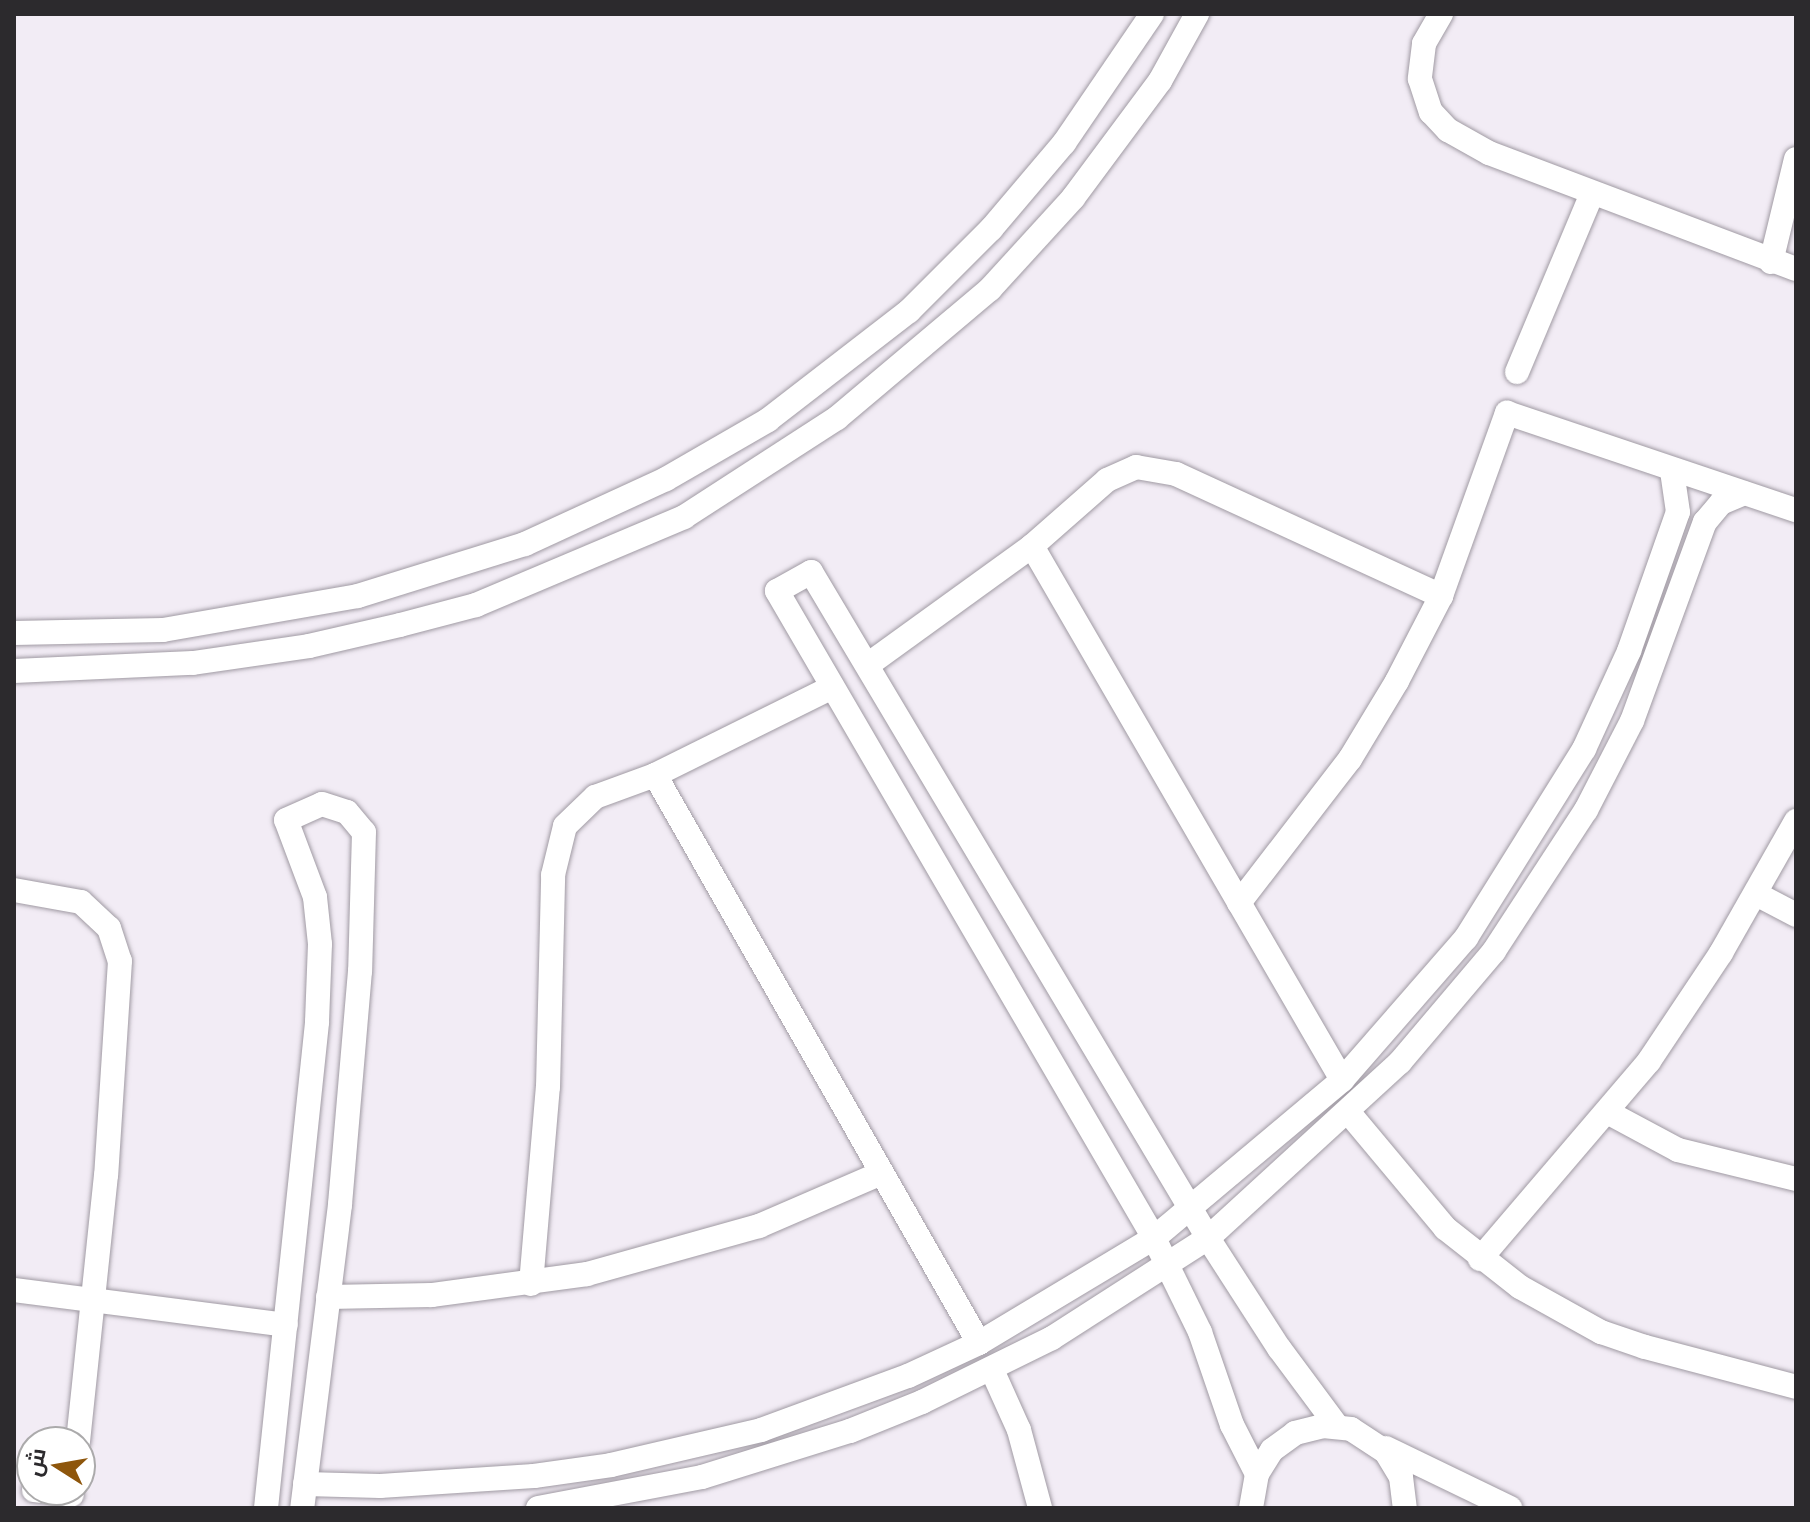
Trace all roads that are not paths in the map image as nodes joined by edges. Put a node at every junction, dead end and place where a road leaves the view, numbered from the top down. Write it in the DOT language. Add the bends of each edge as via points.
graph roads {
  1 [pos="1152,14"];
  2 [pos="1197,14"];
  3 [pos="1441,14"];
  4 [pos="1796,159"];
  5 [pos="1592,194"];
  6 [pos="1771,262"];
  7 [pos="1796,269"];
  8 [pos="1517,372"];
  9 [pos="1672,471"];
  10 [pos="1744,493"];
  11 [pos="1796,510"];
  12 [pos="1032,546"];
  13 [pos="1663,558"];
  14 [pos="1690,566"];
  15 [pos="1441,596"];
  16 [pos="14,633"];
  17 [pos="869,664"];
  18 [pos="14,671"];
  19 [pos="832,687"];
  20 [pos="655,775"];
  21 [pos="1796,821"];
  22 [pos="14,890"];
  23 [pos="1756,894"];
  24 [pos="1239,903"];
  25 [pos="1796,915"];
  26 [pos="1342,1080"];
  27 [pos="1349,1113"];
  28 [pos="1609,1113"];
  29 [pos="879,1174"];
  30 [pos="1796,1179"];
  31 [pos="1189,1207"];
  32 [pos="1154,1238"];
  33 [pos="1208,1238"];
  34 [pos="1480,1259"];
  35 [pos="1167,1266"];
  36 [pos="531,1284"];
  37 [pos="14,1290"];
  38 [pos="328,1297"];
  39 [pos="93,1300"];
  40 [pos="286,1325"];
  41 [pos="979,1343"];
  42 [pos="992,1370"];
  43 [pos="1796,1387"];
  44 [pos="80,1426"];
  45 [pos="1337,1426"];
  46 [pos="1376,1442"];
  47 [pos="1257,1474"];
  48 [pos="304,1496"];
  49 [pos="266,1508"];
  50 [pos="538,1508"];
  51 [pos="1040,1508"];
  52 [pos="1251,1508"];
  53 [pos="1405,1508"];
  54 [pos="1510,1508"];
  1 -- 16 [label="street" via="1064,143 991,229 909,311 768,420 666,479 525,544 358,596 163,630"];
  2 -- 18 [label="street" via="1160,81 1073,198 990,289 837,418 684,517 476,605 309,646 193,663"];
  3 -- 5 [label="street" via="1424,44 1419,67 1422,91 1439,122 1472,145"];
  4 -- 6 [label="street"];
  5 -- 6 [label="street"];
  5 -- 8 [label="street"];
  6 -- 7 [label="street"];
  9 -- 10 [label="street"];
  9 -- 13 [label="street" via="1678,512"];
  9 -- 15 [label="street" via="1507,413"];
  10 -- 11 [label="street"];
  10 -- 14 [label="street" via="1712,511"];
  12 -- 15 [label="street" via="1116,474 1150,466"];
  12 -- 17 [label="street"];
  12 -- 24 [label="street"];
  13 -- 14 [label="street"];
  13 -- 26 [label="street" via="1584,749 1525,848 1466,938"];
  14 -- 27 [label="street" via="1632,721 1536,892 1448,1008"];
  15 -- 24 [label="street" via="1350,759"];
  17 -- 19 [label="street" via="811,572 777,591"];
  17 -- 31 [label="street"];
  19 -- 20 [label="street"];
  19 -- 32 [label="street"];
  20 -- 29 [label="street"];
  20 -- 36 [label="street" via="582,807 556,850 548,1087"];
  21 -- 23 [label="street"];
  22 -- 39 [label="street" via="81,902 109,928 120,961"];
  23 -- 25 [label="street"];
  23 -- 28 [label="street" via="1684,1010"];
  24 -- 26 [label="street"];
  26 -- 31 [label="street"];
  27 -- 33 [label="street"];
  27 -- 34 [label="street" via="1411,1193"];
  28 -- 30 [label="street" via="1678,1150"];
  28 -- 34 [label="street"];
  29 -- 36 [label="street" via="697,1247"];
  29 -- 41 [label="street"];
  31 -- 32 [label="street"];
  31 -- 33 [label="street"];
  32 -- 35 [label="street"];
  32 -- 41 [label="street"];
  33 -- 35 [label="street"];
  33 -- 45 [label="street"];
  34 -- 43 [label="street" via="1601,1332"];
  35 -- 42 [label="street"];
  35 -- 47 [label="street" via="1210,1354 1232,1425"];
  36 -- 38 [label="street" via="432,1295"];
  37 -- 39 [label="street"];
  38 -- 40 [label="street" via="351,1100 364,832 347,812 322,804 286,820 315,897 320,944"];
  38 -- 48 [label="street"];
  39 -- 40 [label="street"];
  39 -- 44 [label="street"];
  40 -- 49 [label="street"];
  41 -- 48 [label="street" via="835,1405 761,1430 626,1462"];
  42 -- 50 [label="street" via="865,1425 776,1456 626,1494"];
  42 -- 51 [label="street" via="1019,1430"];
  45 -- 46 [label="street"];
  45 -- 47 [label="street" via="1295,1433 1272,1450"];
  46 -- 53 [label="street" via="1401,1477"];
  46 -- 54 [label="street"];
  47 -- 52 [label="street"];
}
